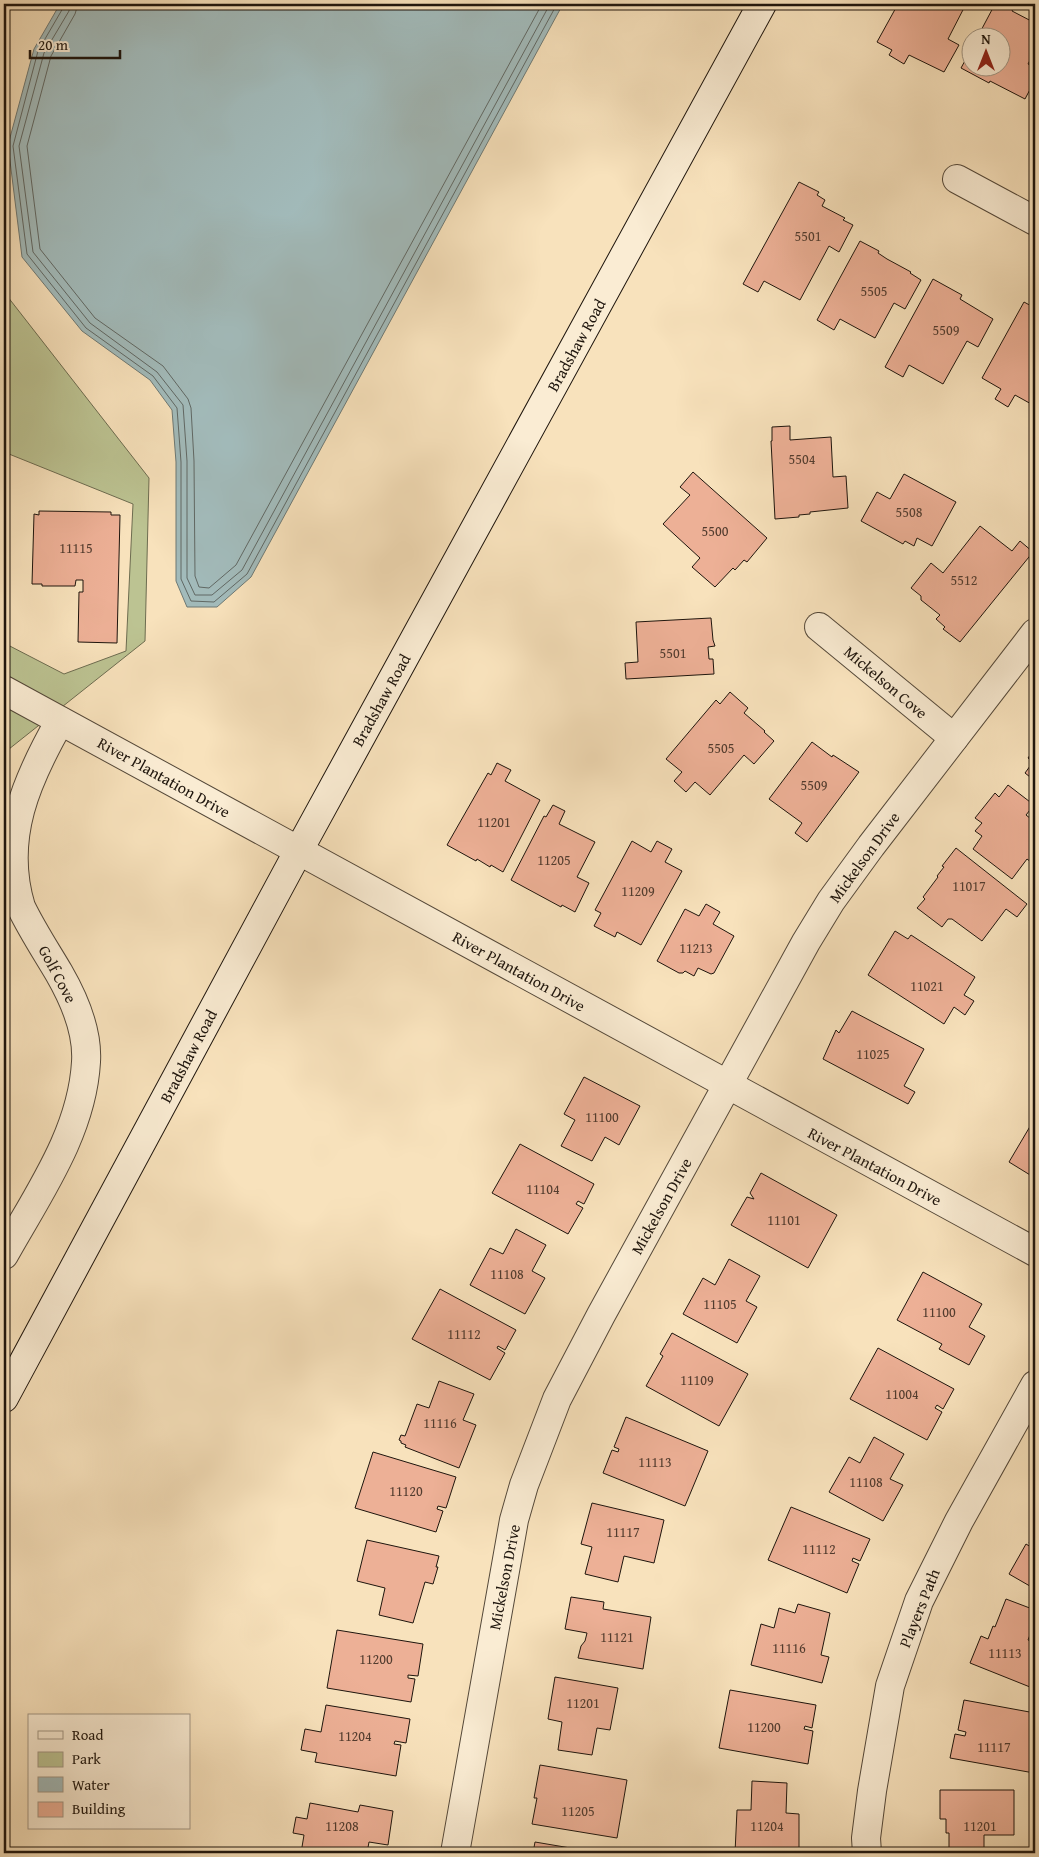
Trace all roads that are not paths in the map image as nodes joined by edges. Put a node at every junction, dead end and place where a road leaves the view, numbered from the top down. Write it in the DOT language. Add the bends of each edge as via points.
graph roads {
  1 [pos="762,4"];
  2 [pos="957,179"];
  3 [pos="1035,221"];
  4 [pos="819,627"];
  5 [pos="1035,634"];
  6 [pos="4,690"];
  7 [pos="60,720"];
  8 [pos="954,738"];
  9 [pos="299,850"];
  10 [pos="728,1086"];
  11 [pos="1035,1252"];
  12 [pos="4,1254"];
  13 [pos="1035,1385"];
  14 [pos="4,1398"];
  15 [pos="455,1853"];
  16 [pos="867,1853"];
  1 -- 9 [label="street, Bradshaw Road"];
  2 -- 3 [label="street"];
  4 -- 8 [label="street, Mickelson Cove"];
  5 -- 8 [label="street, Mickelson Drive"];
  6 -- 7 [label="street, River Plantation Drive"];
  7 -- 9 [label="street, River Plantation Drive"];
  7 -- 12 [label="street, Golf Cove" via="18,798 8,853 12,882 21,906 72,996 82,1030 86,1060 82,1092 66,1143"];
  8 -- 10 [label="street, Mickelson Drive" via="831,900"];
  9 -- 10 [label="street, River Plantation Drive"];
  9 -- 14 [label="street, Bradshaw Road"];
  10 -- 11 [label="street, River Plantation Drive"];
  10 -- 15 [label="street, Mickelson Drive" via="557,1399 524,1485 505,1562"];
  13 -- 16 [label="street, Players Path" via="936,1565 912,1620 890,1686 872,1792"];
}
